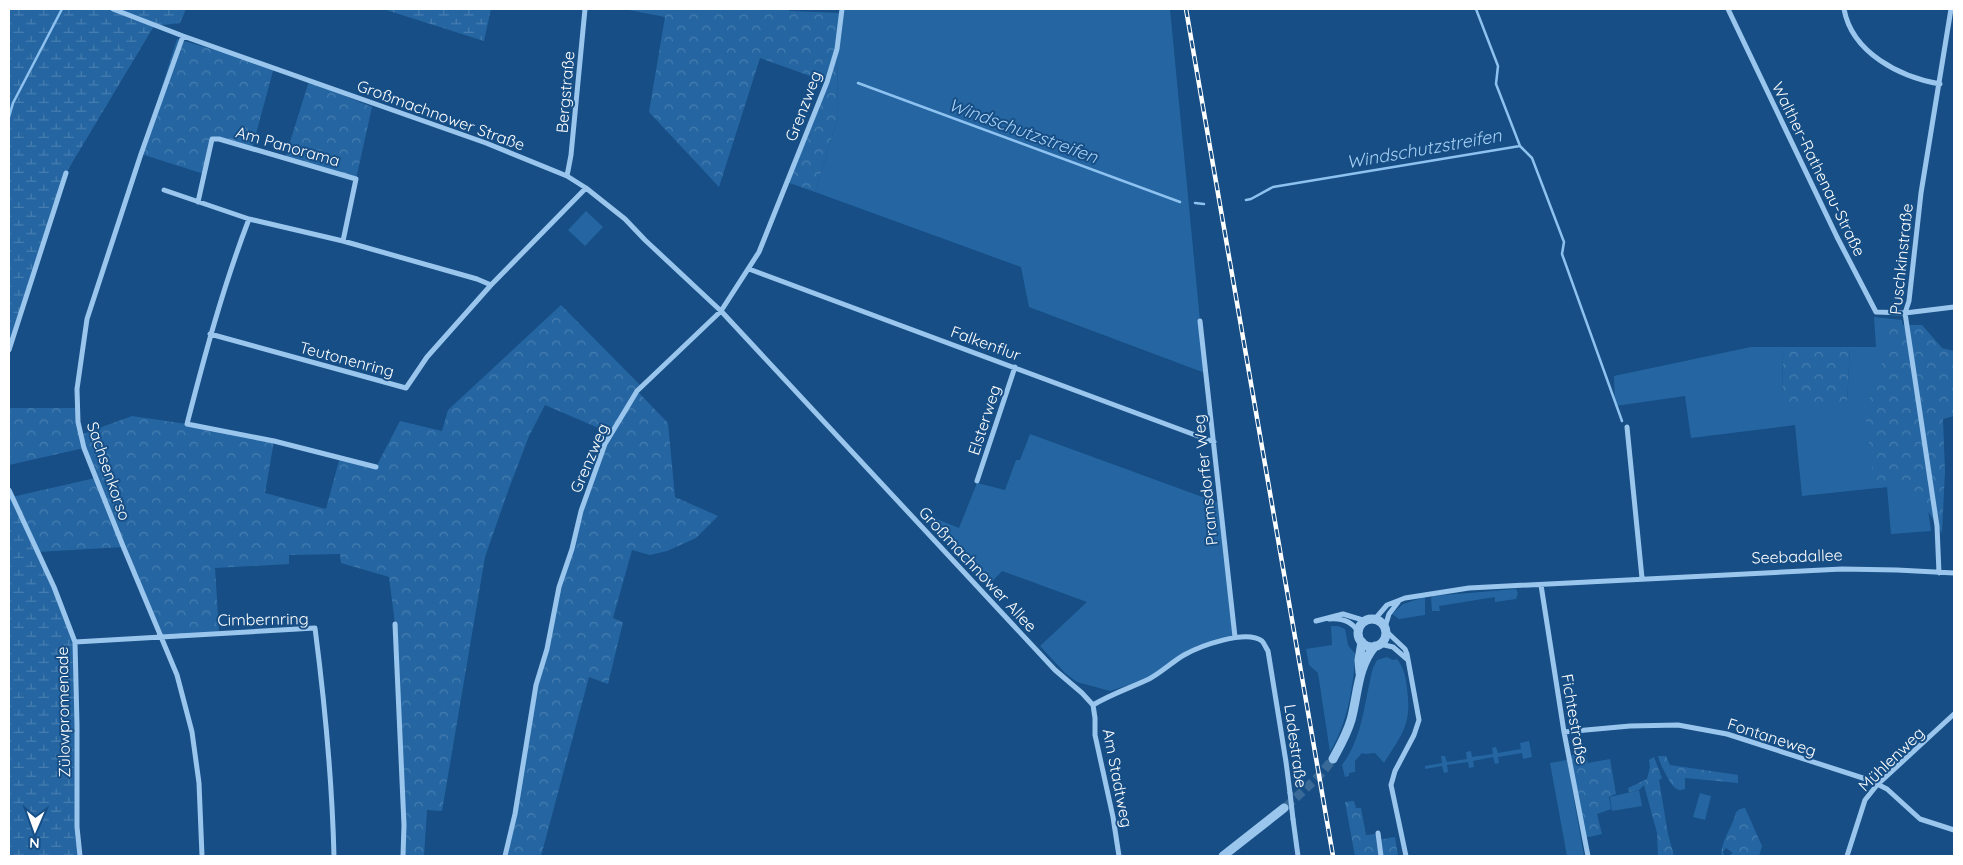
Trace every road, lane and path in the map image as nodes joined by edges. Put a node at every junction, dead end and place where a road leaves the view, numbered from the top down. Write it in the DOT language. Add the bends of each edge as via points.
graph roads {
  1 [pos="113,9"];
  2 [pos="585,9"];
  3 [pos="842,9"];
  4 [pos="1728,9"];
  5 [pos="1844,9"];
  6 [pos="1951,9"];
  7 [pos="183,36"];
  8 [pos="1940,84"];
  9 [pos="66,173"];
  10 [pos="567,176"];
  11 [pos="586,188"];
  12 [pos="164,190"];
  13 [pos="198,202"];
  14 [pos="249,219"];
  15 [pos="343,241"];
  16 [pos="749,269"];
  17 [pos="491,285"];
  18 [pos="1954,307"];
  19 [pos="721,312"];
  20 [pos="1905,313"];
  21 [pos="1200,321"];
  22 [pos="210,334"];
  23 [pos="9,350"];
  24 [pos="1015,367"];
  25 [pos="1627,427"];
  26 [pos="1214,442"];
  27 [pos="376,467"];
  28 [pos="977,481"];
  29 [pos="9,490"];
  30 [pos="1939,573"];
  31 [pos="1954,573"];
  32 [pos="1642,578"];
  33 [pos="1541,585"];
  34 [pos="1399,600"];
  35 [pos="1324,619"];
  36 [pos="1370,620"];
  37 [pos="1316,621"];
  38 [pos="394,624"];
  39 [pos="1386,629"];
  40 [pos="1358,632"];
  41 [pos="161,636"];
  42 [pos="1235,637"];
  43 [pos="75,642"];
  44 [pos="1362,642"];
  45 [pos="1378,645"];
  46 [pos="1409,660"];
  47 [pos="1360,673"];
  48 [pos="1093,705"];
  49 [pos="1954,714"];
  50 [pos="1564,732"];
  51 [pos="1332,759"];
  52 [pos="1877,785"];
  53 [pos="1284,808"];
  54 [pos="1954,830"];
  55 [pos="1378,833"];
  56 [pos="80,856"];
  57 [pos="202,856"];
  58 [pos="334,856"];
  59 [pos="403,856"];
  60 [pos="505,856"];
  61 [pos="1119,856"];
  62 [pos="1224,856"];
  63 [pos="1298,856"];
  64 [pos="1381,856"];
  65 [pos="1406,856"];
  66 [pos="1588,856"];
  67 [pos="1847,856"];
  1 -- 7 [label="street, Großmachnower Straße"];
  2 -- 10 [label="street, Bergstraße"];
  3 -- 16 [label="street, Grenzweg" via="837,49 827,82 759,252"];
  4 -- 20 [label="street, Walther-Rathenau-Straße" via="1876,312"];
  5 -- 8 [label="street" via="1865,48 1881,62 1916,79"];
  6 -- 8 [label="street, Puschkinstraße"];
  7 -- 10 [label="street, Großmachnower Straße" via="461,134"];
  7 -- 41 [label="street, Sachsenkorso" via="87,319 77,389 78,422 84,448"];
  8 -- 20 [label="street, Puschkinstraße"];
  9 -- 23 [label="street"];
  10 -- 11 [label="street, Großmachnower Straße"];
  11 -- 17 [label="street, Teutonenring"];
  11 -- 19 [label="street, Großmachnower Straße" via="625,219"];
  12 -- 13 [label="street"];
  13 -- 14 [label="street"];
  13 -- 15 [label="street, Am Panorama" via="212,139 219,139 356,178"];
  14 -- 15 [label="street"];
  14 -- 22 [label="street"];
  15 -- 17 [label="street"];
  16 -- 19 [label="street, Grenzweg"];
  16 -- 24 [label="street, Falkenflur"];
  17 -- 22 [label="street, Teutonenring" via="427,357 406,388"];
  18 -- 20 [label="street"];
  19 -- 48 [label="street, Großmachnower Allee" via="1055,670"];
  19 -- 60 [label="street, Grenzweg" via="637,391 605,444 581,510 559,587 536,686 516,814"];
  20 -- 30 [label="street, Puschkinstraße" via="1937,526"];
  21 -- 26 [label="street, Pramsdorfer Weg"];
  22 -- 27 [label="street" via="187,424 274,441"];
  24 -- 26 [label="street, Falkenflur"];
  24 -- 28 [label="street, Elsterweg"];
  25 -- 32 [label="street"];
  26 -- 42 [label="street, Pramsdorfer Weg"];
  29 -- 43 [label="street, Zülowpromenade" via="54,587"];
  30 -- 31 [label="street, Seebadallee"];
  30 -- 32 [label="street, Seebadallee" via="1842,569"];
  32 -- 33 [label="street, Seebadallee"];
  33 -- 34 [label="street, Seebadallee" via="1469,588"];
  33 -- 50 [label="street, Fichtestraße"];
  34 -- 36 [label="street, Seebadallee" via="1387,605"];
  34 -- 39 [label="street" via="1389,614"];
  35 -- 36 [label="street" via="1343,614"];
  35 -- 37 [label="street"];
  35 -- 40 [label="street" via="1340,618"];
  36 -- 39 [label="street" via="1381,622"];
  36 -- 40 [label="street, Seebadallee" via="1360,625"];
  38 -- 59 [label="street"];
  39 -- 45 [label="street" via="1385,639"];
  39 -- 46 [label="street" via="1405,649"];
  40 -- 44 [label="street"];
  41 -- 43 [label="street, Cimbernring"];
  41 -- 57 [label="street, Sachsenkorso" via="177,674 192,732 199,783"];
  41 -- 58 [label="street, Cimbernring" via="315,628 326,708"];
  42 -- 48 [label="street" via="1184,655 1148,679"];
  42 -- 63 [label="street, Ladestraße, bridge" via="1262,641 1268,651"];
  43 -- 56 [label="street, Zülowpromenade"];
  44 -- 45 [label="street" via="1368,646"];
  44 -- 47 [label="street"];
  45 -- 46 [label="street" via="1393,647"];
  45 -- 47 [label="street"];
  46 -- 65 [label="street" via="1419,720 1391,785"];
  47 -- 51 [label="street" via="1347,732"];
  48 -- 61 [label="street, Am Stadtweg" via="1095,737 1114,817"];
  49 -- 52 [label="street, Mühlenweg"];
  50 -- 52 [label="street, Fontaneweg" via="1678,725 1768,746"];
  50 -- 66 [label="street, Fichtestraße"];
  52 -- 54 [label="street, Fontaneweg" via="1920,820"];
  52 -- 67 [label="street, Mühlenweg" via="1865,800"];
  53 -- 62 [label="street"];
  55 -- 64 [label="street"];
}
